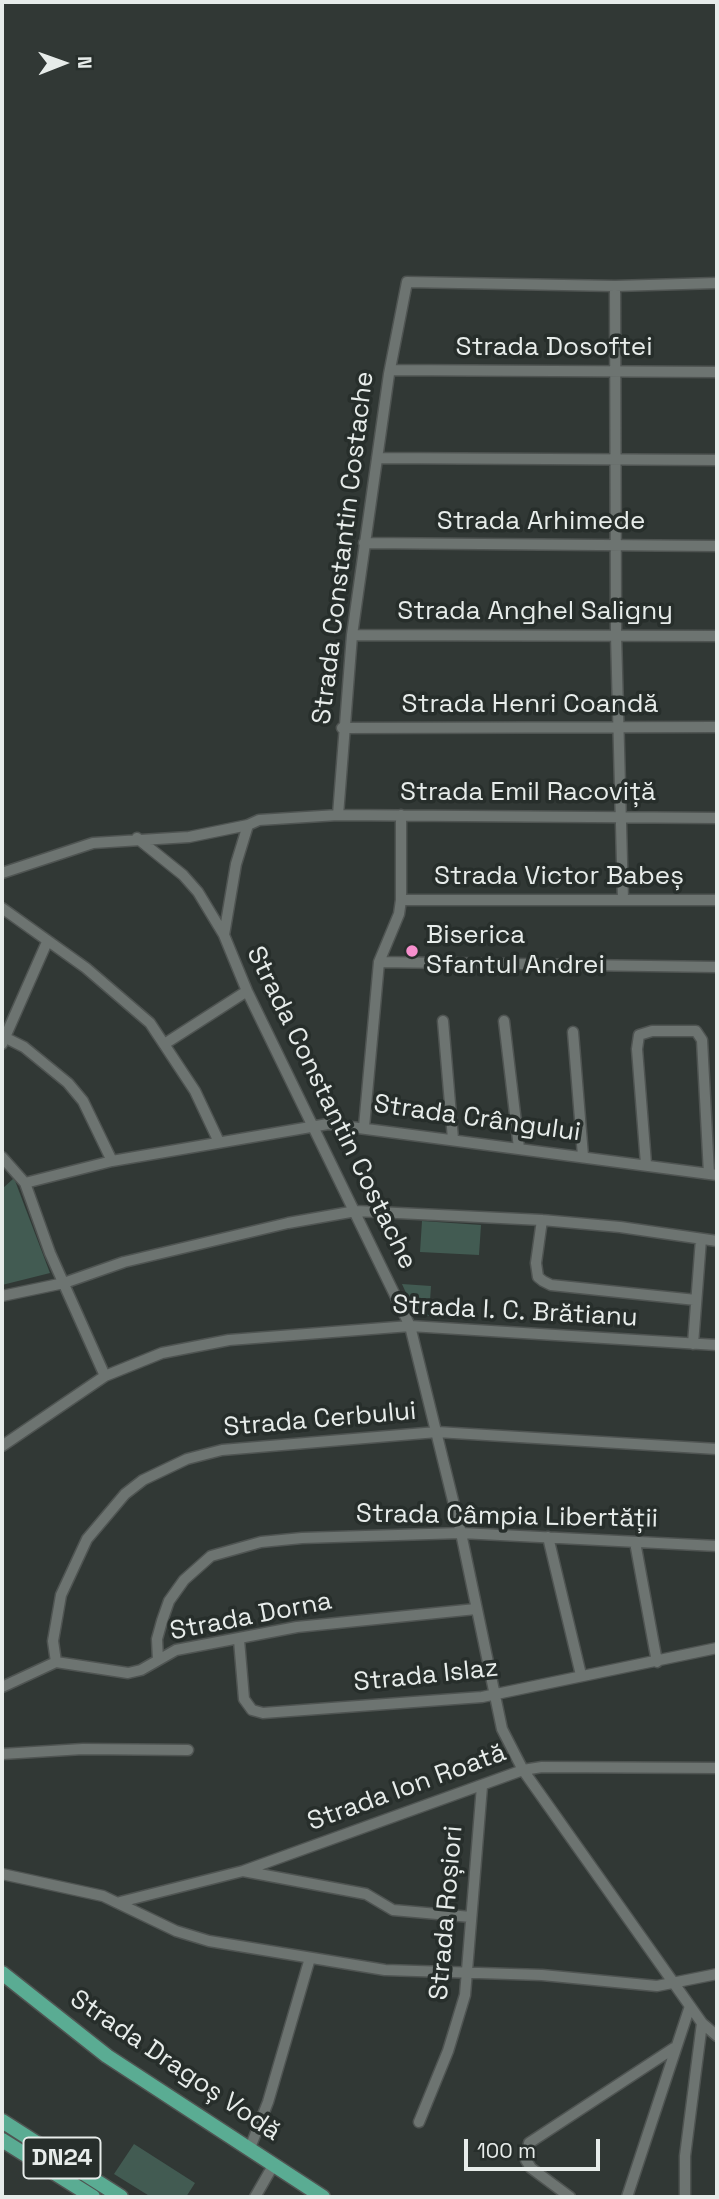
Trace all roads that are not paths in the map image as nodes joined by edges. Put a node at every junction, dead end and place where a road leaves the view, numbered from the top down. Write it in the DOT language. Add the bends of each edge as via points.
graph roads {
  1 [pos="717,283"];
  2 [pos="615,286"];
  3 [pos="390,370"];
  4 [pos="615,372"];
  5 [pos="717,372"];
  6 [pos="377,458"];
  7 [pos="616,459"];
  8 [pos="717,460"];
  9 [pos="364,543"];
  10 [pos="616,545"];
  11 [pos="717,546"];
  12 [pos="352,635"];
  13 [pos="616,635"];
  14 [pos="717,636"];
  15 [pos="619,727"];
  16 [pos="717,727"];
  17 [pos="342,728"];
  18 [pos="338,815"];
  19 [pos="401,815"];
  20 [pos="621,817"];
  21 [pos="717,818"];
  22 [pos="248,825"];
  23 [pos="137,838"];
  24 [pos="2,873"];
  25 [pos="401,900"];
  26 [pos="623,900"];
  27 [pos="717,900"];
  28 [pos="2,908"];
  29 [pos="224,935"];
  30 [pos="47,942"];
  31 [pos="379,962"];
  32 [pos="717,967"];
  33 [pos="247,991"];
  34 [pos="443,1021"];
  35 [pos="504,1021"];
  36 [pos="573,1032"];
  37 [pos="3,1039"];
  38 [pos="166,1043"];
  39 [pos="314,1126"];
  40 [pos="364,1127"];
  41 [pos="453,1139"];
  42 [pos="219,1142"];
  43 [pos="519,1148"];
  44 [pos="583,1156"];
  45 [pos="2,1157"];
  46 [pos="112,1161"];
  47 [pos="646,1164"];
  48 [pos="713,1175"];
  49 [pos="25,1183"];
  50 [pos="356,1212"];
  51 [pos="542,1220"];
  52 [pos="701,1240"];
  53 [pos="717,1241"];
  54 [pos="64,1283"];
  55 [pos="2,1296"];
  56 [pos="696,1300"];
  57 [pos="410,1326"];
  58 [pos="693,1344"];
  59 [pos="717,1345"];
  60 [pos="105,1376"];
  61 [pos="437,1432"];
  62 [pos="2,1446"];
  63 [pos="717,1449"];
  64 [pos="461,1533"];
  65 [pos="548,1537"];
  66 [pos="635,1542"];
  67 [pos="717,1546"];
  68 [pos="476,1609"];
  69 [pos="239,1640"];
  70 [pos="717,1648"];
  71 [pos="158,1660"];
  72 [pos="56,1662"];
  73 [pos="657,1662"];
  74 [pos="581,1675"];
  75 [pos="2,1687"];
  76 [pos="495,1694"];
  77 [pos="188,1750"];
  78 [pos="2,1754"];
  79 [pos="717,1768"];
  80 [pos="523,1770"];
  81 [pos="482,1786"];
  82 [pos="243,1871"];
  83 [pos="2,1874"];
  84 [pos="120,1902"];
  85 [pos="471,1917"];
  86 [pos="310,1958"];
  87 [pos="2,1973"];
  88 [pos="469,1974"];
  89 [pos="713,1975"];
  90 [pos="676,1984"];
  91 [pos="717,1985"];
  92 [pos="690,2006"];
  93 [pos="702,2022"];
  94 [pos="717,2036"];
  95 [pos="674,2048"];
  96 [pos="2,2121"];
  97 [pos="419,2122"];
  98 [pos="2,2140"];
  99 [pos="250,2148"];
  100 [pos="274,2164"];
  101 [pos="93,2197"];
  102 [pos="121,2197"];
  103 [pos="255,2197"];
  104 [pos="323,2197"];
  105 [pos="570,2197"];
  106 [pos="627,2197"];
  107 [pos="685,2197"];
  1 -- 2 [label="street"];
  2 -- 3 [label="street, Strada Constantin Costache" via="407,282"];
  2 -- 4 [label="street"];
  3 -- 4 [label="street, Strada Dosoftei"];
  3 -- 6 [label="street, Strada Constantin Costache"];
  4 -- 5 [label="street, Strada Dosoftei"];
  4 -- 7 [label="street"];
  6 -- 7 [label="street"];
  6 -- 9 [label="street, Strada Constantin Costache"];
  7 -- 8 [label="street"];
  7 -- 10 [label="street"];
  9 -- 10 [label="street, Strada Arhimede"];
  9 -- 12 [label="street, Strada Constantin Costache"];
  10 -- 11 [label="street, Strada Arhimede"];
  10 -- 13 [label="street"];
  12 -- 13 [label="street, Strada Anghel Saligny"];
  12 -- 17 [label="street, Strada Constantin Costache"];
  13 -- 14 [label="street, Strada Anghel Saligny"];
  13 -- 15 [label="street"];
  15 -- 16 [label="street, Strada Henri Coandă"];
  15 -- 17 [label="street, Strada Henri Coandă"];
  15 -- 20 [label="street"];
  17 -- 18 [label="street, Strada Constantin Costache"];
  18 -- 19 [label="street, Strada Emil Racoviță"];
  18 -- 22 [label="street" via="259,820"];
  19 -- 20 [label="street, Strada Emil Racoviță"];
  19 -- 25 [label="street"];
  20 -- 21 [label="street, Strada Emil Racoviță"];
  20 -- 26 [label="street"];
  22 -- 23 [label="street" via="189,837"];
  22 -- 29 [label="street, Strada Constantin Costache" via="237,856"];
  23 -- 24 [label="street" via="93,843"];
  23 -- 29 [label="street" via="183,875"];
  25 -- 26 [label="street, Strada Victor Babeș"];
  25 -- 31 [label="street"];
  26 -- 27 [label="street, Strada Victor Babeș"];
  28 -- 30 [label="street"];
  29 -- 33 [label="street, Strada Constantin Costache"];
  30 -- 37 [label="street"];
  30 -- 38 [label="street" via="121,996"];
  31 -- 32 [label="street"];
  31 -- 40 [label="street"];
  33 -- 38 [label="street"];
  33 -- 39 [label="street, Strada Constantin Costache"];
  34 -- 41 [label="street"];
  35 -- 43 [label="street"];
  36 -- 44 [label="street"];
  37 -- 46 [label="street" via="24,1047 49,1066 83,1101"];
  38 -- 42 [label="street"];
  39 -- 40 [label="street, Strada Crângului"];
  39 -- 42 [label="street, Strada Crângului"];
  39 -- 50 [label="street, Strada Constantin Costache"];
  40 -- 41 [label="street, Strada Crângului"];
  41 -- 43 [label="street, Strada Crângului"];
  42 -- 46 [label="street, Strada Crângului"];
  43 -- 44 [label="street, Strada Crângului"];
  44 -- 47 [label="street, Strada Crângului"];
  45 -- 49 [label="street"];
  46 -- 49 [label="street, Strada Crângului"];
  47 -- 48 [label="street, Strada Crângului"];
  47 -- 48 [label="street" via="639,1035 696,1031 702,1040"];
  49 -- 54 [label="street"];
  50 -- 51 [label="street"];
  50 -- 54 [label="street" via="288,1223 124,1262"];
  50 -- 57 [label="street, Strada Constantin Costache"];
  51 -- 52 [label="street"];
  51 -- 56 [label="street" via="536,1263 543,1281"];
  52 -- 53 [label="street"];
  52 -- 56 [label="street"];
  54 -- 55 [label="street"];
  54 -- 60 [label="street"];
  56 -- 58 [label="street"];
  57 -- 58 [label="street, Strada I. C. Brătianu"];
  57 -- 60 [label="street, Strada I. C. Brătianu" via="229,1340 162,1353"];
  57 -- 61 [label="street, Strada Constantin Costache"];
  58 -- 59 [label="street, Strada I. C. Brătianu"];
  60 -- 62 [label="street, Strada I. C. Brătianu"];
  61 -- 63 [label="street, Strada Cerbului"];
  61 -- 64 [label="street, Strada Constantin Costache"];
  61 -- 72 [label="street, Strada Cerbului" via="222,1450 187,1459 143,1480 113,1507 79,1553 55,1619"];
  64 -- 65 [label="street, Strada Câmpia Libertății"];
  64 -- 68 [label="street, Strada Constantin Costache"];
  64 -- 71 [label="street, Strada Câmpia Libertății" via="302,1538 261,1542 211,1556 169,1601 157,1639"];
  65 -- 66 [label="street, Strada Câmpia Libertății"];
  65 -- 74 [label="street"];
  66 -- 67 [label="street, Strada Câmpia Libertății"];
  66 -- 73 [label="street"];
  68 -- 69 [label="street, Strada Dorna" via="297,1626"];
  68 -- 76 [label="street, Strada Constantin Costache"];
  69 -- 71 [label="street, Strada Dorna" via="176,1650"];
  69 -- 76 [label="street, Strada Islaz" via="244,1699 252,1710 263,1713"];
  70 -- 73 [label="street, Strada Islaz"];
  71 -- 72 [label="street, Strada Dorna" via="128,1673"];
  72 -- 75 [label="street"];
  73 -- 74 [label="street, Strada Islaz"];
  74 -- 76 [label="street, Strada Islaz"];
  76 -- 80 [label="street, Strada Constantin Costache" via="502,1728"];
  77 -- 78 [label="street"];
  79 -- 80 [label="street, Strada Ion Roată"];
  80 -- 81 [label="street, Strada Ion Roată"];
  80 -- 90 [label="street, Strada Constantin Costache"];
  81 -- 82 [label="street, Strada Ion Roată"];
  81 -- 85 [label="street, Strada Roșiori"];
  82 -- 84 [label="street, Strada Ion Roată"];
  82 -- 85 [label="street" via="366,1894 393,1910"];
  83 -- 84 [label="street"];
  84 -- 86 [label="street" via="188,1935"];
  85 -- 88 [label="street, Strada Roșiori"];
  86 -- 88 [label="street" via="385,1970"];
  86 -- 99 [label="street"];
  87 -- 99 [label="main road, Strada Dragoș Vodă" via="107,2056"];
  88 -- 90 [label="street"];
  88 -- 97 [label="street, Strada Roșiori" via="460,2016"];
  89 -- 90 [label="street"];
  89 -- 91 [label="street"];
  90 -- 92 [label="street, Strada Constantin Costache"];
  92 -- 93 [label="street, Strada Constantin Costache"];
  92 -- 95 [label="street"];
  93 -- 94 [label="street, Strada Constantin Costache"];
  93 -- 107 [label="street" via="685,2156"];
  95 -- 105 [label="street" via="529,2143 526,2160 531,2168"];
  95 -- 106 [label="street"];
  96 -- 102 [label="main road, DN24"];
  98 -- 101 [label="main road, DN24"];
  99 -- 100 [label="main road, Strada Dragoș Vodă"];
  100 -- 103 [label="street"];
  100 -- 104 [label="main road, Strada Dragoș Vodă"];
}
